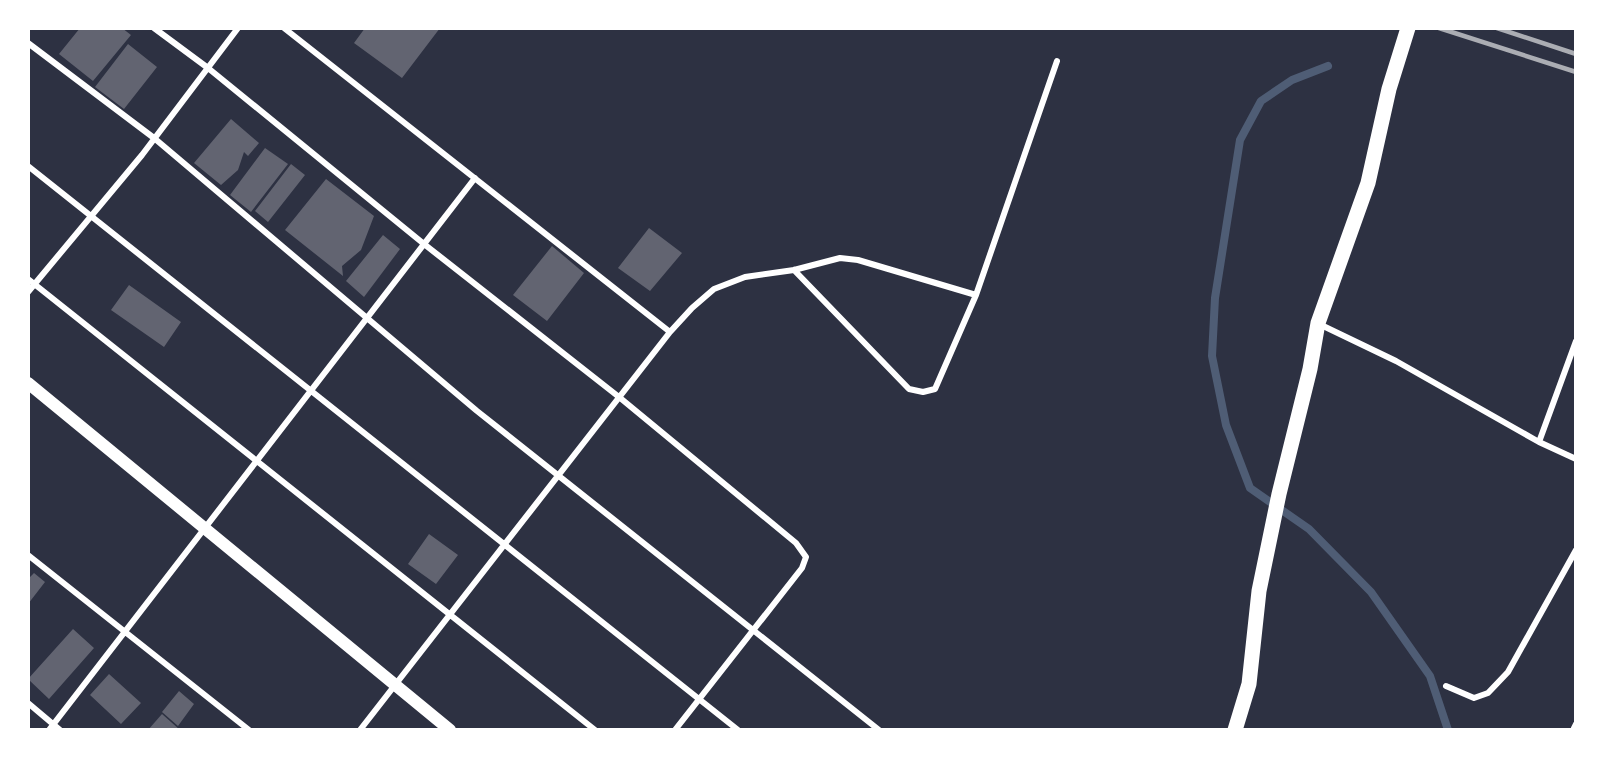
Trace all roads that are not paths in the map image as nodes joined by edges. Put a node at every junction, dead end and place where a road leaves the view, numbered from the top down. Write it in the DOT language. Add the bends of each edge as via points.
graph roads {
  1 [pos="154,28"];
  2 [pos="238,28"];
  3 [pos="284,28"];
  4 [pos="1408,28"];
  5 [pos="28,44"];
  6 [pos="1057,61"];
  7 [pos="208,68"];
  8 [pos="154,138"];
  9 [pos="28,166"];
  10 [pos="475,178"];
  11 [pos="92,215"];
  12 [pos="424,244"];
  13 [pos="794,270"];
  14 [pos="28,279"];
  15 [pos="35,284"];
  16 [pos="28,292"];
  17 [pos="976,295"];
  18 [pos="367,318"];
  19 [pos="1318,323"];
  20 [pos="670,332"];
  21 [pos="1575,341"];
  22 [pos="28,382"];
  23 [pos="311,390"];
  24 [pos="619,397"];
  25 [pos="1539,442"];
  26 [pos="1575,459"];
  27 [pos="256,460"];
  28 [pos="558,476"];
  29 [pos="205,528"];
  30 [pos="505,543"];
  31 [pos="1575,550"];
  32 [pos="28,555"];
  33 [pos="450,614"];
  34 [pos="125,631"];
  35 [pos="754,631"];
  36 [pos="395,684"];
  37 [pos="1446,686"];
  38 [pos="700,698"];
  39 [pos="28,703"];
  40 [pos="51,727"];
  41 [pos="60,729"];
  42 [pos="249,729"];
  43 [pos="360,729"];
  44 [pos="450,729"];
  45 [pos="595,729"];
  46 [pos="675,729"];
  47 [pos="738,729"];
  48 [pos="879,729"];
  49 [pos="1235,729"];
  1 -- 7 [label="street"];
  2 -- 7 [label="street"];
  3 -- 10 [label="street"];
  4 -- 19 [label="main road" via="1389,89 1368,183"];
  5 -- 8 [label="street"];
  6 -- 17 [label="street"];
  7 -- 8 [label="street"];
  7 -- 12 [label="street"];
  8 -- 11 [label="street"];
  8 -- 18 [label="street"];
  9 -- 11 [label="street"];
  10 -- 12 [label="street"];
  10 -- 20 [label="street"];
  11 -- 15 [label="street"];
  11 -- 23 [label="street"];
  12 -- 18 [label="street"];
  12 -- 24 [label="street"];
  13 -- 17 [label="street" via="849,259"];
  13 -- 17 [label="street" via="909,389 923,392 935,389"];
  13 -- 20 [label="street" via="745,277 714,289"];
  14 -- 15 [label="street"];
  15 -- 16 [label="street"];
  15 -- 27 [label="street"];
  18 -- 23 [label="street"];
  18 -- 28 [label="street"];
  19 -- 25 [label="street" via="1396,361"];
  19 -- 49 [label="main road" via="1259,591 1250,684"];
  20 -- 24 [label="street"];
  21 -- 25 [label="street"];
  22 -- 29 [label="main road"];
  23 -- 27 [label="street"];
  23 -- 30 [label="street"];
  24 -- 28 [label="street"];
  24 -- 35 [label="street" via="796,543 806,557 802,568"];
  25 -- 26 [label="street"];
  27 -- 29 [label="street"];
  27 -- 33 [label="street"];
  28 -- 30 [label="street"];
  28 -- 35 [label="street"];
  29 -- 34 [label="street"];
  29 -- 36 [label="main road"];
  30 -- 33 [label="street"];
  30 -- 38 [label="street"];
  31 -- 37 [label="street" via="1508,672 1488,693 1474,698"];
  32 -- 34 [label="street"];
  33 -- 36 [label="street"];
  33 -- 45 [label="street"];
  34 -- 40 [label="street"];
  34 -- 42 [label="street"];
  35 -- 38 [label="street"];
  35 -- 48 [label="street"];
  36 -- 43 [label="street"];
  36 -- 44 [label="main road"];
  38 -- 46 [label="street"];
  38 -- 47 [label="street"];
  39 -- 40 [label="street"];
  40 -- 41 [label="street"];
}
